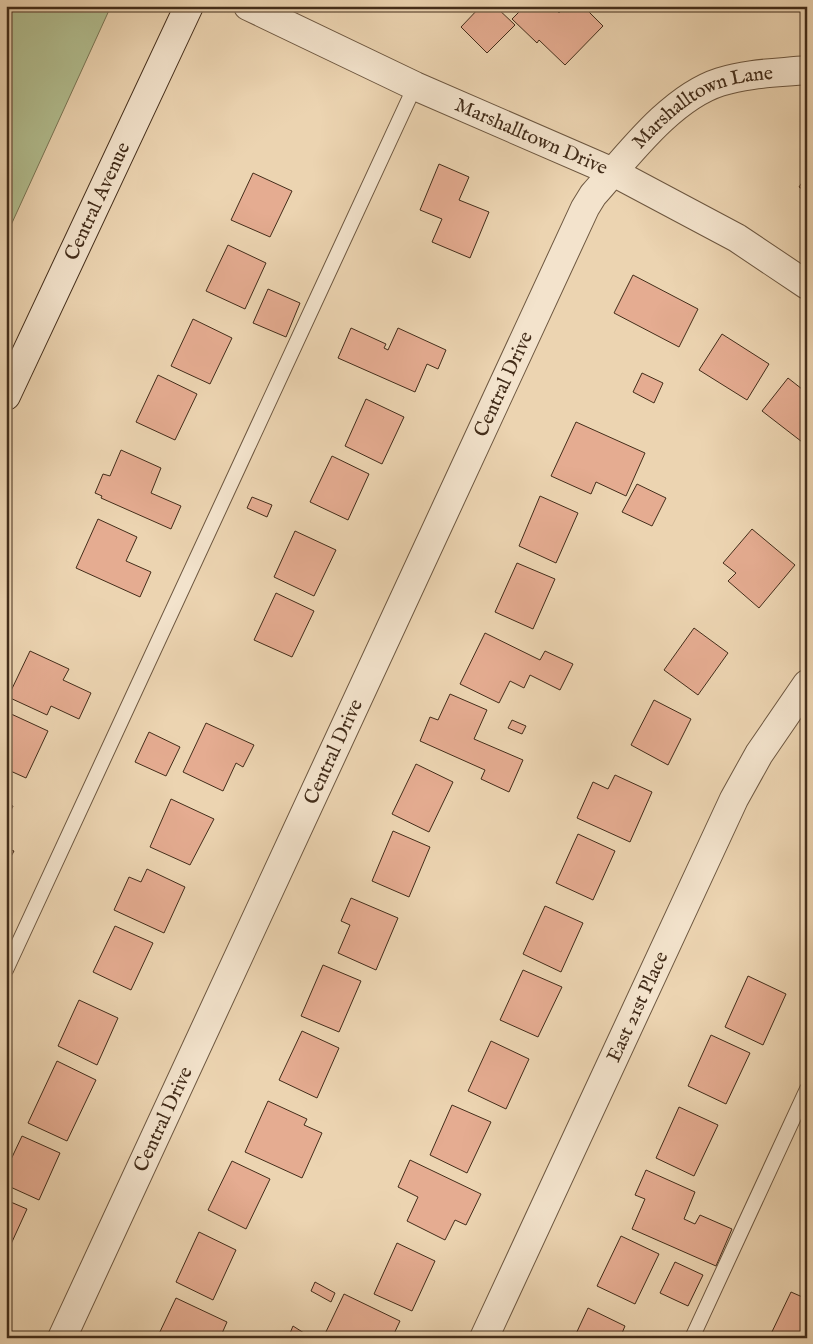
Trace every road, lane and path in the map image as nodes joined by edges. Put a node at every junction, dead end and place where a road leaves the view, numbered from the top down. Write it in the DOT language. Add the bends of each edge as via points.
graph roads {
  1 [pos="189,6"];
  2 [pos="248,6"];
  3 [pos="807,70"];
  4 [pos="415,86"];
  5 [pos="613,172"];
  6 [pos="807,285"];
  7 [pos="6,396"];
  8 [pos="807,684"];
  9 [pos="6,970"];
  10 [pos="807,1089"];
  11 [pos="62,1338"];
  12 [pos="484,1338"];
  13 [pos="692,1338"];
  1 -- 7 [label="street, Central Avenue"];
  2 -- 4 [label="street, Marshalltown Drive"];
  3 -- 5 [label="street, Marshalltown Lane" via="734,78 697,93 664,118"];
  4 -- 5 [label="street, Marshalltown Drive"];
  4 -- 9 [label="lane"];
  5 -- 6 [label="street, Marshalltown Drive" via="736,238"];
  5 -- 11 [label="street, Central Drive" via="585,208"];
  8 -- 12 [label="street, East 21st Place" via="759,754 734,799"];
  10 -- 13 [label="lane"];
}
